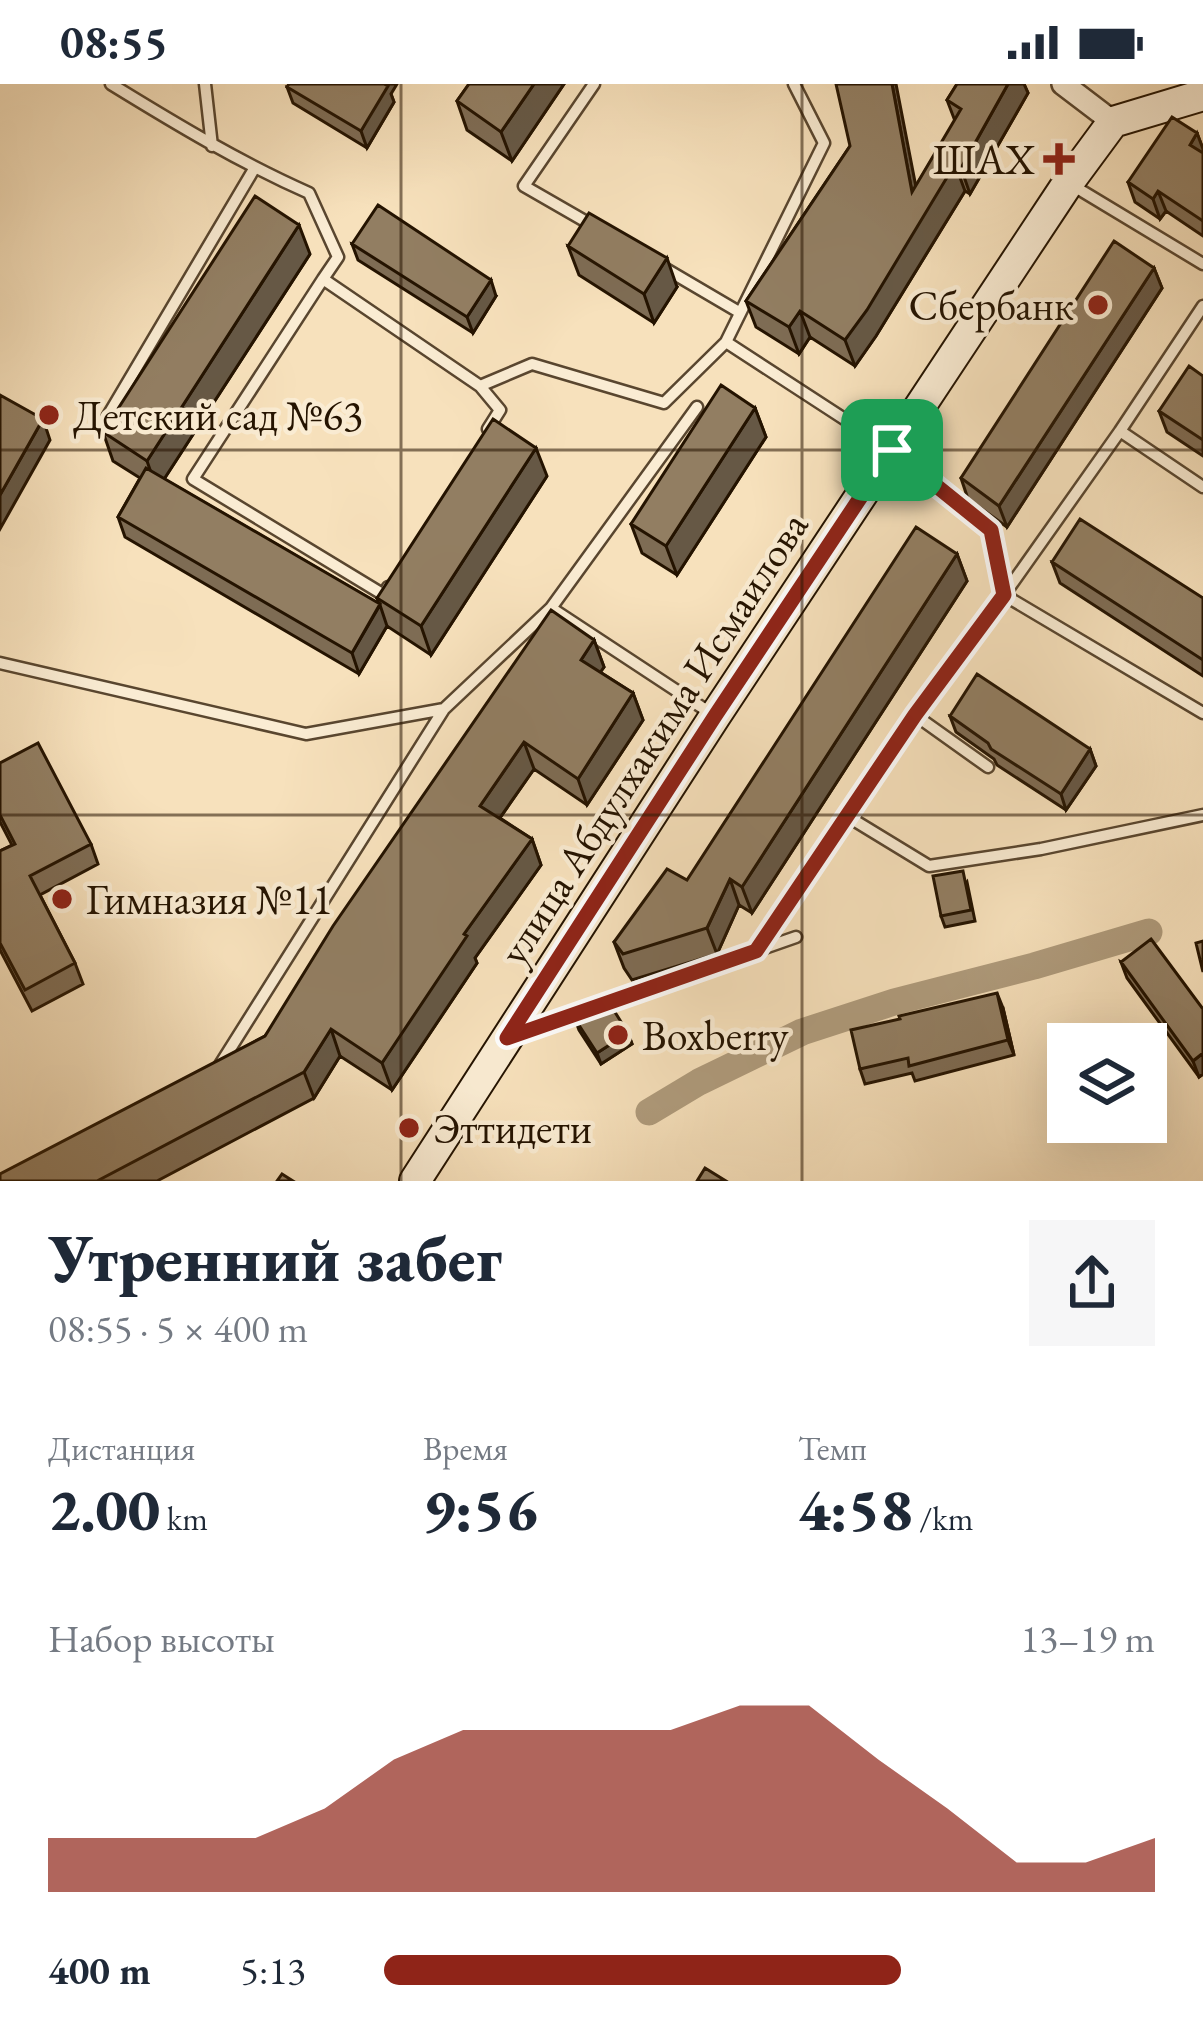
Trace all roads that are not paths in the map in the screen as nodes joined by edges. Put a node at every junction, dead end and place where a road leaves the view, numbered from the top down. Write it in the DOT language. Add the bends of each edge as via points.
graph roads {
  1 [pos="111,84"];
  2 [pos="205,84"];
  3 [pos="594,84"];
  4 [pos="794,84"];
  5 [pos="1063,84"];
  6 [pos="1203,95"];
  7 [pos="1113,122"];
  8 [pos="212,146"];
  9 [pos="254,169"];
  10 [pos="1068,183"];
  11 [pos="602,232"];
  12 [pos="641,255"];
  13 [pos="1203,264"];
  14 [pos="323,279"];
  15 [pos="1203,306"];
  16 [pos="740,312"];
  17 [pos="726,342"];
  18 [pos="480,386"];
  19 [pos="697,406"];
  20 [pos="106,418"];
  21 [pos="1120,431"];
  22 [pos="477,447"];
  23 [pos="892,450"];
  24 [pos="1203,487"];
  25 [pos="395,576"];
  26 [pos="1004,595"];
  27 [pos="551,608"];
  28 [pos="0,664"];
  29 [pos="443,709"];
  30 [pos="1203,713"];
  31 [pos="915,715"];
  32 [pos="715,716"];
  33 [pos="988,766"];
  34 [pos="1203,814"];
  35 [pos="847,816"];
  36 [pos="796,938"];
  37 [pos="756,951"];
  38 [pos="507,1038"];
  39 [pos="197,1080"];
  40 [pos="416,1181"];
  1 -- 8 [label="lane"];
  2 -- 8 [label="lane"];
  3 -- 11 [label="lane" via="524,186"];
  4 -- 16 [label="lane" via="824,143"];
  5 -- 7 [label="street"];
  6 -- 7 [label="main road"];
  7 -- 10 [label="main road, улица Абдулхакима Исмаилова"];
  8 -- 9 [label="lane"];
  9 -- 14 [label="lane" via="309,193 338,257"];
  9 -- 20 [label="lane"];
  10 -- 13 [label="lane"];
  10 -- 23 [label="main road, улица Абдулхакима Исмаилова"];
  12 -- 16 [label="lane"];
  14 -- 18 [label="lane"];
  14 -- 25 [label="lane" via="193,479 384,595"];
  15 -- 21 [label="lane"];
  16 -- 17 [label="lane"];
  17 -- 18 [label="lane" via="664,403 532,364"];
  17 -- 23 [label="lane"];
  18 -- 22 [label="lane" via="500,410"];
  19 -- 27 [label="lane"];
  21 -- 24 [label="lane"];
  21 -- 26 [label="lane"];
  23 -- 26 [label="lane" via="991,530"];
  23 -- 32 [label="main road, улица Абдулхакима Исмаилова"];
  26 -- 30 [label="lane"];
  26 -- 31 [label="lane"];
  27 -- 29 [label="lane"];
  27 -- 32 [label="lane"];
  28 -- 29 [label="lane" via="306,734"];
  29 -- 39 [label="lane" via="217,1070"];
  31 -- 33 [label="lane"];
  31 -- 35 [label="lane"];
  32 -- 38 [label="main road, улица Абдулхакима Исмаилова"];
  34 -- 35 [label="lane" via="928,866"];
  35 -- 37 [label="lane"];
  36 -- 37 [label="lane"];
  37 -- 38 [label="lane"];
  38 -- 40 [label="main road, улица Абдулхакима Исмаилова"];
}
